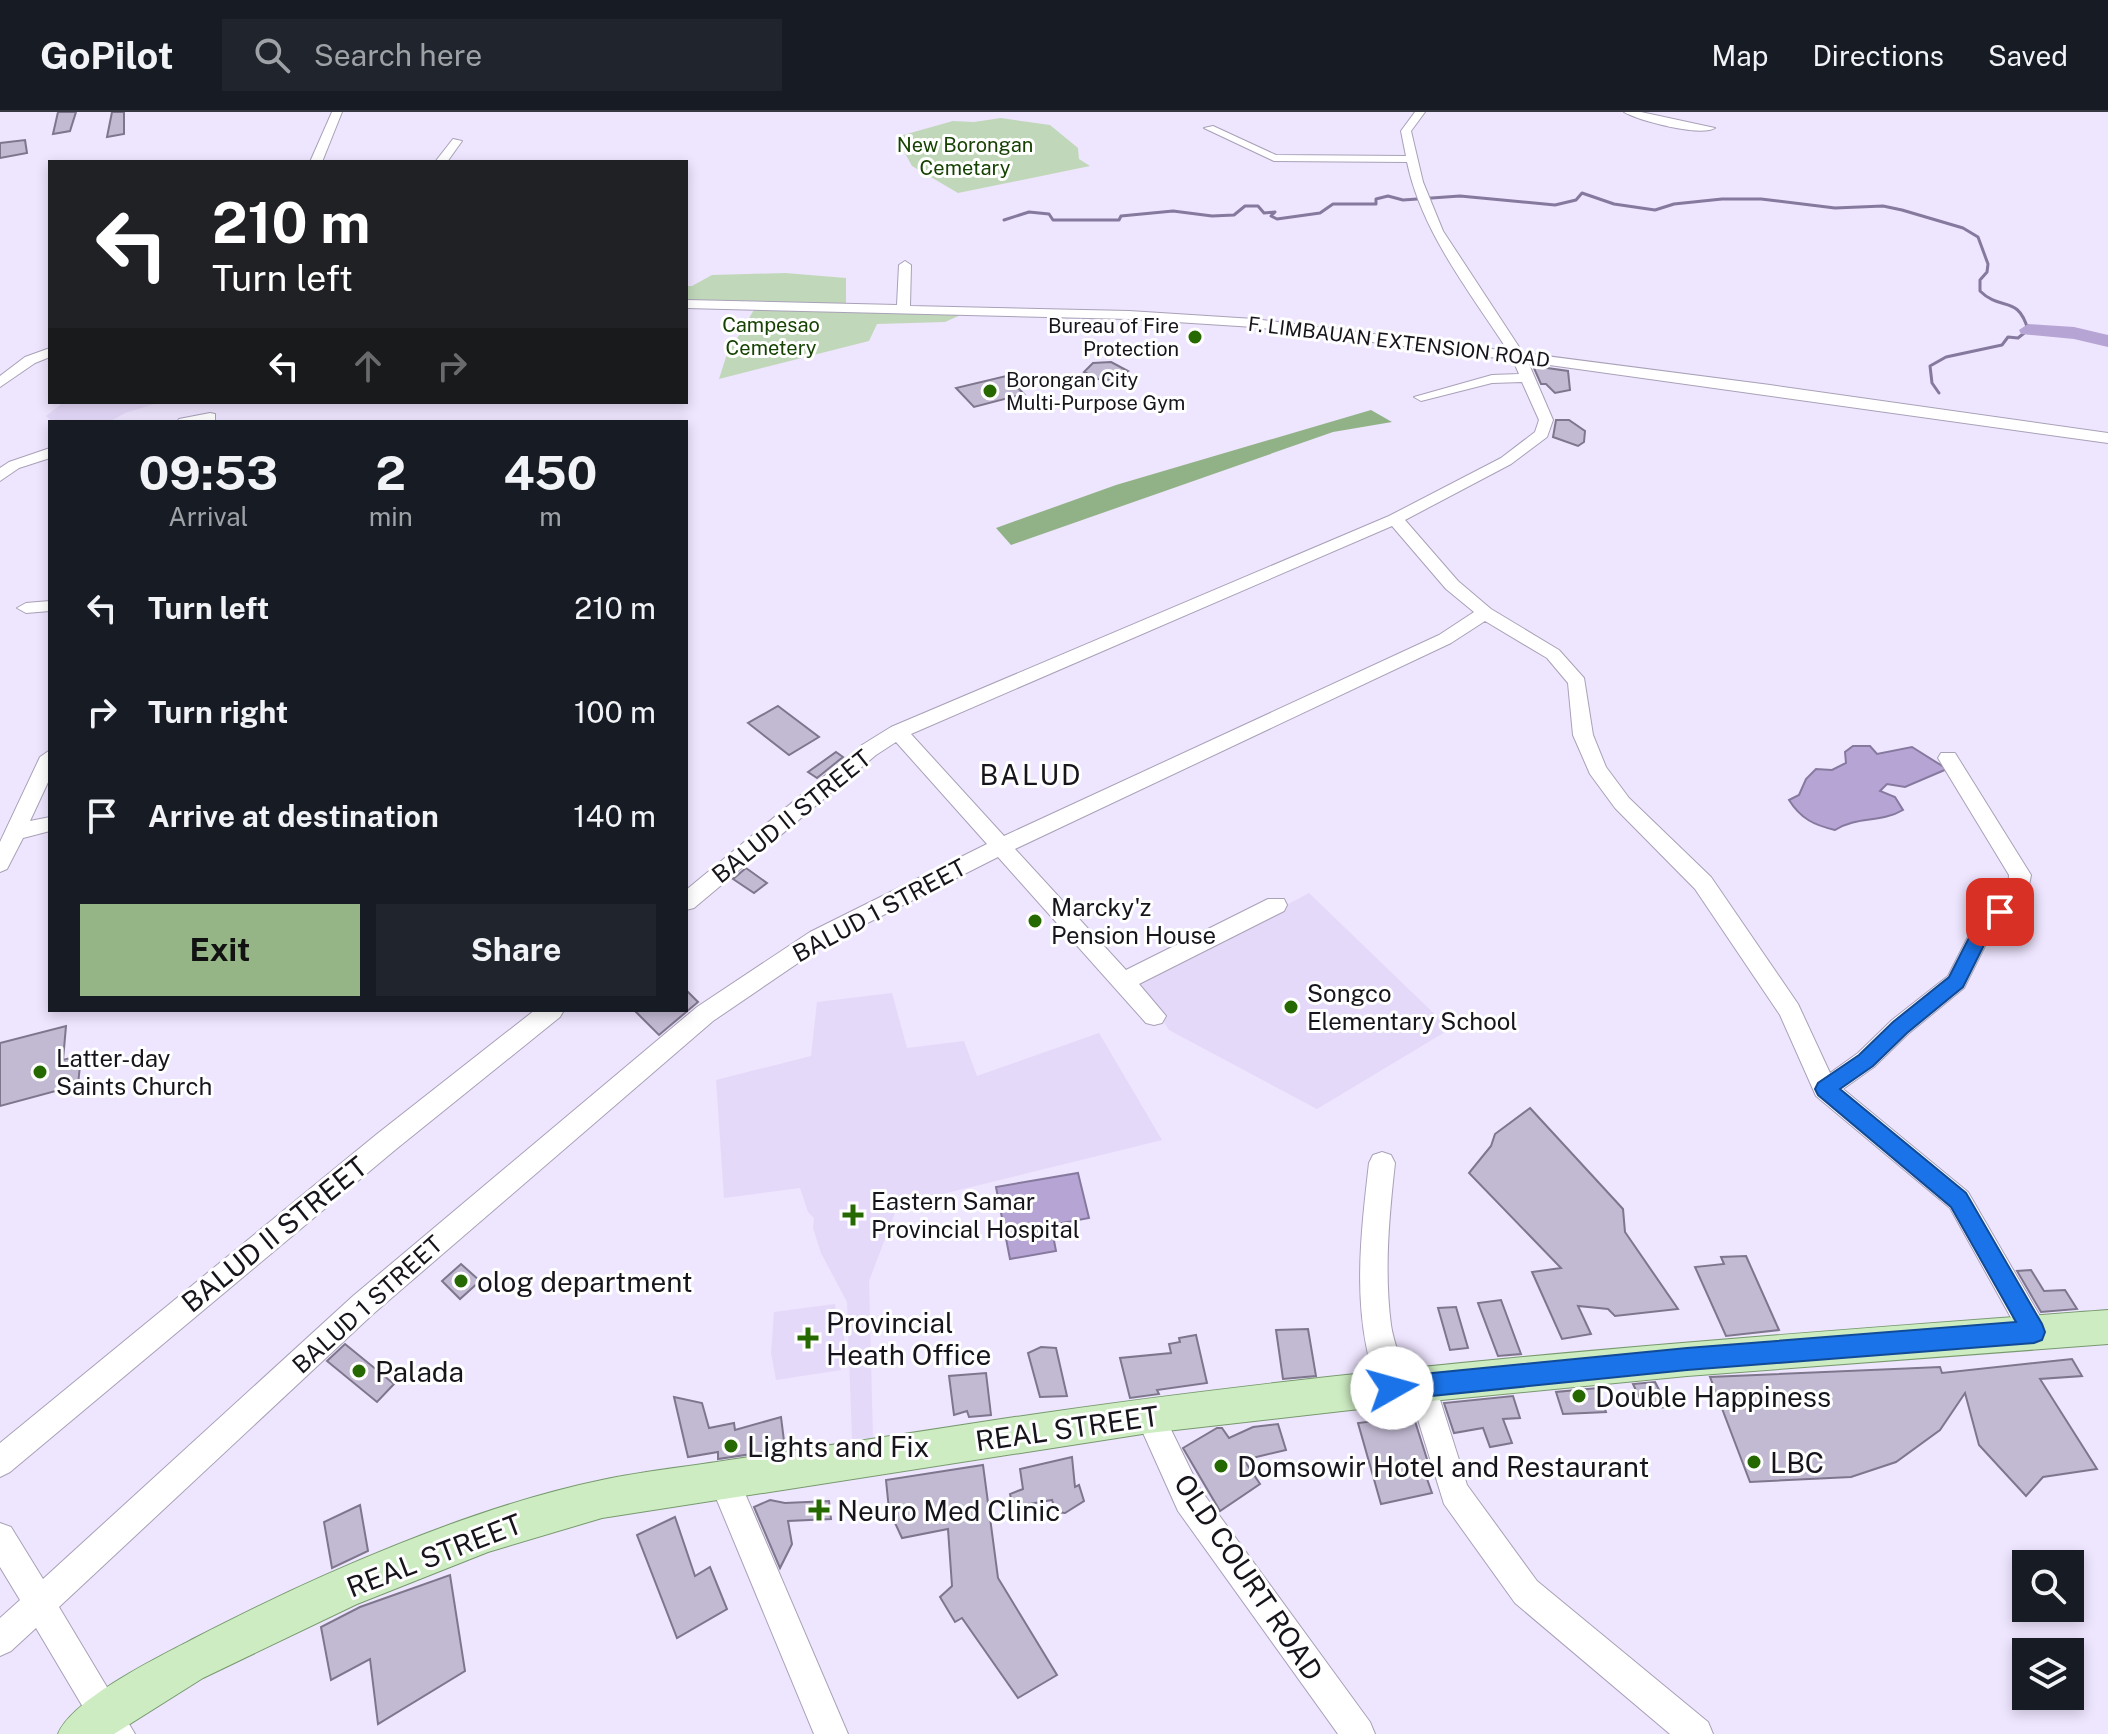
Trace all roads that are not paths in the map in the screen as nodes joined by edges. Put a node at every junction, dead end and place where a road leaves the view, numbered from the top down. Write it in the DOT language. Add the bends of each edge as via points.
graph roads {
  1 [pos="337,112"];
  2 [pos="1420,112"];
  3 [pos="1629,112"];
  4 [pos="1209,128"];
  5 [pos="1710,128"];
  6 [pos="457,141"];
  7 [pos="1411,159"];
  8 [pos="317,160"];
  9 [pos="443,160"];
  10 [pos="905,265"];
  11 [pos="688,304"];
  12 [pos="903,310"];
  13 [pos="48,353"];
  14 [pos="1518,356"];
  15 [pos="1528,378"];
  16 [pos="0,383"];
  17 [pos="1421,397"];
  18 [pos="211,414"];
  19 [pos="191,420"];
  20 [pos="2108,438"];
  21 [pos="48,454"];
  22 [pos="0,476"];
  23 [pos="1395,519"];
  24 [pos="48,606"];
  25 [pos="26,608"];
  26 [pos="1485,613"];
  27 [pos="898,732"];
  28 [pos="1948,758"];
  29 [pos="48,761"];
  30 [pos="48,824"];
  31 [pos="15,832"];
  32 [pos="1000,847"];
  33 [pos="0,864"];
  34 [pos="688,900"];
  35 [pos="1276,905"];
  36 [pos="1124,981"];
  37 [pos="549,1012"];
  38 [pos="1154,1016"];
  39 [pos="1825,1089"];
  40 [pos="1382,1163"];
  41 [pos="2108,1327"];
  42 [pos="2034,1332"];
  43 [pos="1407,1386"];
  44 [pos="1149,1415"];
  45 [pos="0,1462"];
  46 [pos="724,1481"];
  47 [pos="0,1538"];
  48 [pos="39,1606"];
  49 [pos="0,1640"];
  50 [pos="101,1727"];
  51 [pos="831,1734"];
  52 [pos="1358,1734"];
  53 [pos="1696,1734"];
  1 -- 8 [label="street"];
  2 -- 7 [label="street, BALUD II STREET" via="1406,129"];
  3 -- 5 [label="street"];
  4 -- 7 [label="street" via="1274,158"];
  6 -- 9 [label="street"];
  7 -- 14 [label="street, BALUD II STREET" via="1447,250"];
  10 -- 12 [label="street"];
  11 -- 12 [label="street, F. LIMBAUAN EXTENSION ROAD"];
  12 -- 14 [label="street, F. LIMBAUAN EXTENSION ROAD" via="1325,331"];
  13 -- 16 [label="street"];
  14 -- 15 [label="street, BALUD II STREET"];
  14 -- 20 [label="street, F. LIMBAUAN EXTENSION ROAD"];
  15 -- 17 [label="street" via="1492,379"];
  15 -- 23 [label="street, BALUD II STREET" via="1546,420 1542,434 1506,461"];
  18 -- 19 [label="street"];
  21 -- 22 [label="street" via="14,465"];
  23 -- 26 [label="street" via="1452,585"];
  23 -- 27 [label="street, BALUD II STREET"];
  24 -- 25 [label="street"];
  26 -- 32 [label="street, BALUD 1 STREET" via="1445,639"];
  26 -- 39 [label="street" via="1553,654 1577,682 1583,735 1597,769 1622,803 1703,883 1790,1011"];
  27 -- 32 [label="street"];
  27 -- 34 [label="street, BALUD II STREET" via="869,750"];
  28 -- 39 [label="street" via="2020,875 2018,895 1983,929 1956,982"];
  29 -- 31 [label="street"];
  30 -- 31 [label="street"];
  31 -- 33 [label="street"];
  32 -- 36 [label="street"];
  32 -- 48 [label="street, BALUD 1 STREET" via="818,938 705,1014 363,1305"];
  35 -- 36 [label="street"];
  36 -- 38 [label="street"];
  37 -- 45 [label="street, BALUD II STREET"];
  39 -- 42 [label="street" via="1959,1200"];
  40 -- 43 [label="street" via="1372,1263 1375,1311 1383,1360"];
  41 -- 42 [label="main road, REAL STREET"];
  42 -- 43 [label="main road, REAL STREET"];
  43 -- 44 [label="main road, REAL STREET"];
  43 -- 53 [label="street" via="1455,1493 1526,1592"];
  44 -- 46 [label="main road, REAL STREET"];
  44 -- 52 [label="street, OLD COURT ROAD" via="1189,1500"];
  46 -- 50 [label="main road, REAL STREET" via="602,1499 438,1549 235,1638"];
  46 -- 51 [label="street"];
  47 -- 48 [label="street"];
  48 -- 49 [label="street, BALUD 1 STREET"];
  48 -- 50 [label="street"];
}
